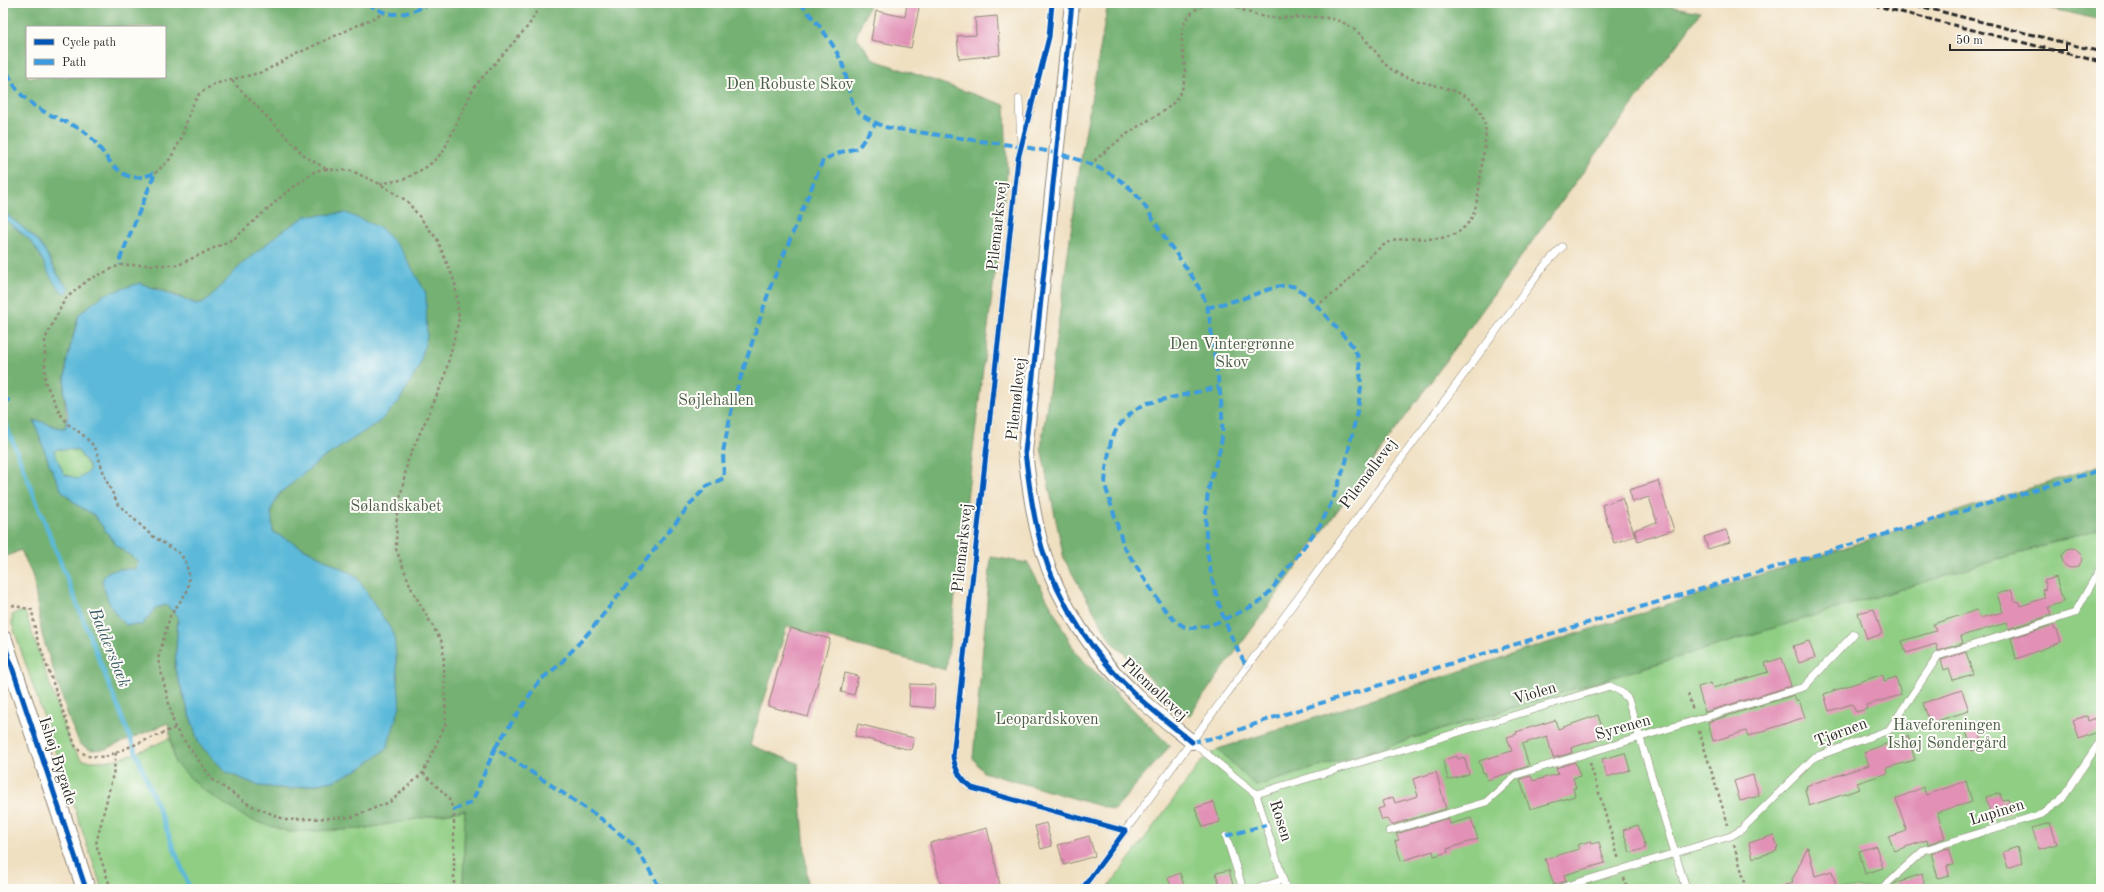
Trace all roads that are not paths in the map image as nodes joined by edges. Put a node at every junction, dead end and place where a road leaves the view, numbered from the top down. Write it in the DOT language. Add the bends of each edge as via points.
graph roads {
  1 [pos="1072,3"];
  2 [pos="1019,99"];
  3 [pos="1033,101"];
  4 [pos="1021,146"];
  5 [pos="1562,247"];
  6 [pos="2101,567"];
  7 [pos="1854,634"];
  8 [pos="3,640"];
  9 [pos="1640,738"];
  10 [pos="2101,740"];
  11 [pos="1192,742"];
  12 [pos="1256,794"];
  13 [pos="1125,831"];
  14 [pos="1389,831"];
  15 [pos="1226,836"];
  16 [pos="1675,852"];
  17 [pos="1284,880"];
  18 [pos="86,889"];
  19 [pos="1082,889"];
  20 [pos="1243,889"];
  21 [pos="1256,889"];
  22 [pos="1286,889"];
  23 [pos="1557,889"];
  24 [pos="1686,889"];
  25 [pos="1881,889"];
  1 -- 11 [label="street, Pilemøllevej" via="1024,452 1031,499 1042,548 1059,590 1077,624 1103,660 1138,697"];
  2 -- 4 [label="lane, Pilemarksvej"];
  3 -- 4 [label="lane"];
  4 -- 13 [label="lane, Pilemarksvej" via="953,757 961,780 972,788"];
  5 -- 11 [label="lane, Pilemøllevej" via="1540,271"];
  6 -- 16 [label="lane, Tjørnen" via="2075,613 1938,656 1889,730 1815,757 1741,830 1731,836"];
  7 -- 9 [label="lane, Syrenen" via="1804,687"];
  8 -- 18 [label="street, Ishøj Bygade"];
  9 -- 12 [label="lane, Violen" via="1628,699 1610,686"];
  9 -- 14 [label="lane, Syrenen" via="1516,776 1486,802"];
  9 -- 16 [label="lane, Violen"];
  10 -- 25 [label="lane, Lupinen" via="2060,802 2042,814 1924,850"];
  11 -- 12 [label="lane, Rosen"];
  11 -- 13 [label="lane, Pilemøllevej"];
  12 -- 17 [label="lane, Rosen"];
  13 -- 19 [label="lane, Pilemøllevej"];
  15 -- 20 [label="lane"];
  16 -- 23 [label="lane, Tjørnen"];
  16 -- 24 [label="lane, Violen"];
  17 -- 21 [label="lane"];
  17 -- 22 [label="lane, Rosen"];
}
